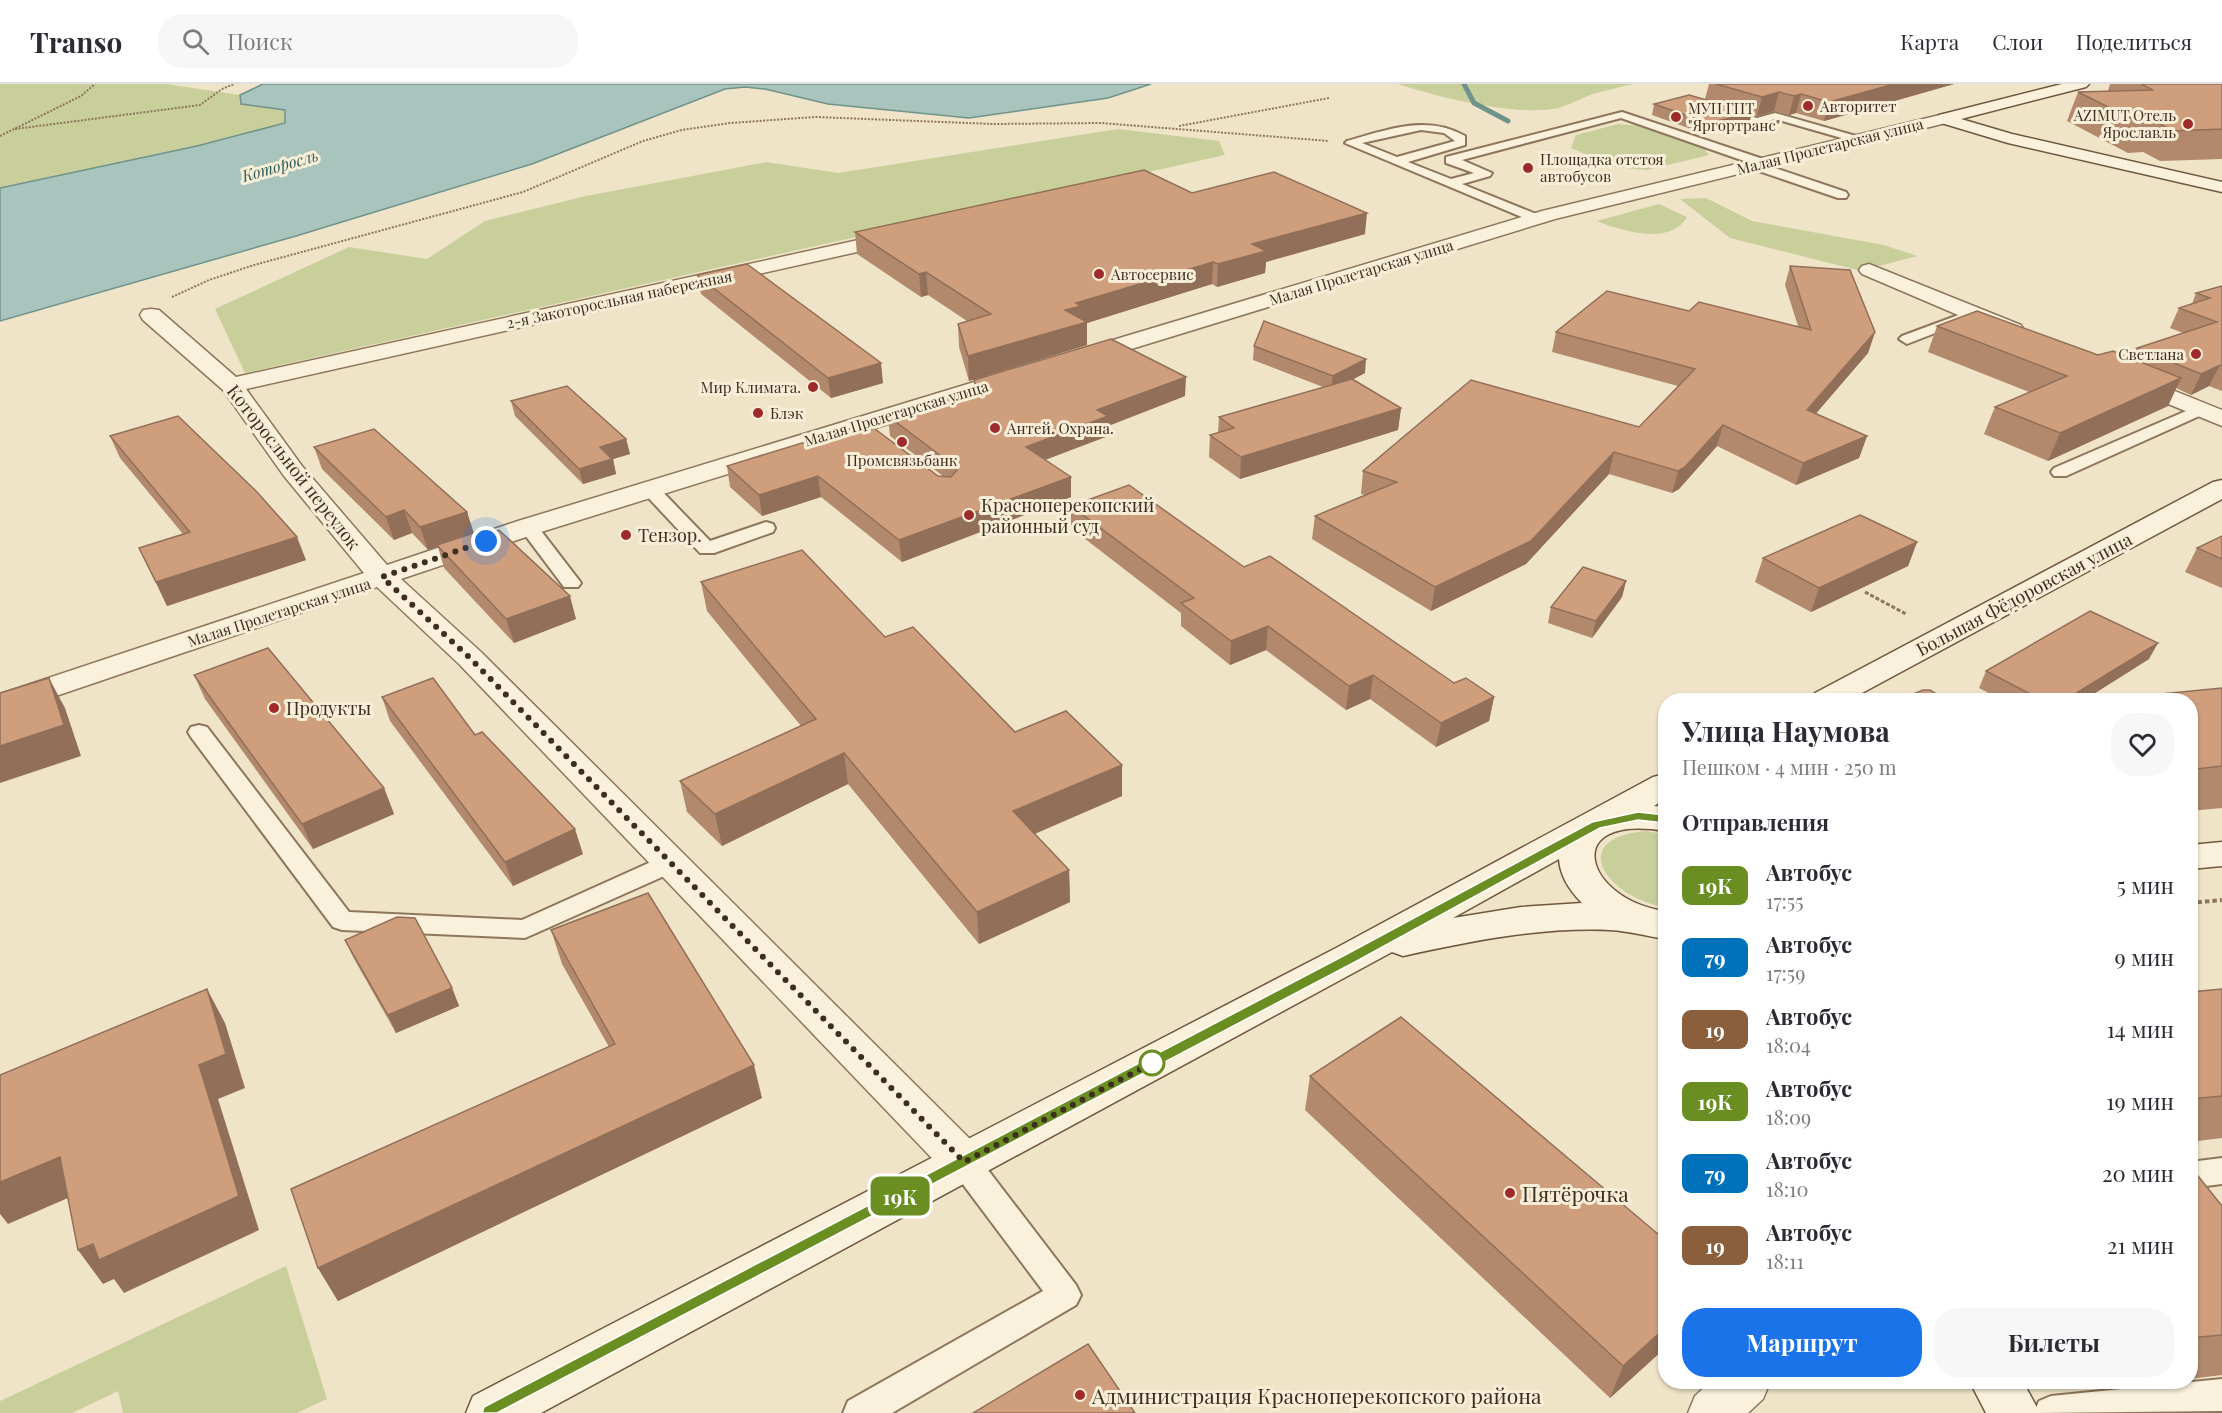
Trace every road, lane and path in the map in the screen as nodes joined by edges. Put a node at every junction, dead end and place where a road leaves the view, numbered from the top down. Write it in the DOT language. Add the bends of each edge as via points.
graph roads {
  1 [pos="95,84"];
  2 [pos="234,84"];
  3 [pos="2081,84"];
  4 [pos="1329,98"];
  5 [pos="1714,108"];
  6 [pos="1944,118"];
  7 [pos="1173,128"];
  8 [pos="15,129"];
  9 [pos="0,136"];
  10 [pos="1859,140"];
  11 [pos="1351,143"];
  12 [pos="1397,161"];
  13 [pos="1758,164"];
  14 [pos="1450,183"];
  15 [pos="2222,187"];
  16 [pos="1842,195"];
  17 [pos="1536,219"];
  18 [pos="915,234"];
  19 [pos="1869,270"];
  20 [pos="1974,313"];
  21 [pos="151,315"];
  22 [pos="2028,336"];
  23 [pos="1906,339"];
  24 [pos="1054,365"];
  25 [pos="1031,372"];
  26 [pos="2114,373"];
  27 [pos="231,385"];
  28 [pos="2200,410"];
  29 [pos="2222,418"];
  30 [pos="2060,472"];
  31 [pos="649,488"];
  32 [pos="2222,488"];
  33 [pos="528,527"];
  34 [pos="766,528"];
  35 [pos="382,577"];
  36 [pos="571,583"];
  37 [pos="1865,592"];
  38 [pos="1906,614"];
  39 [pos="1839,693"];
  40 [pos="0,705"];
  41 [pos="199,732"];
  42 [pos="1658,789"];
  43 [pos="1658,818"];
  44 [pos="1596,825"];
  45 [pos="2222,854"];
  46 [pos="2198,856"];
  47 [pos="671,863"];
  48 [pos="2222,900"];
  49 [pos="2198,902"];
  50 [pos="1655,925"];
  51 [pos="1350,958"];
  52 [pos="964,1162"];
  53 [pos="2222,1171"];
  54 [pos="2198,1174"];
  55 [pos="1738,1389"];
  56 [pos="2000,1389"];
  57 [pos="2222,1395"];
  58 [pos="491,1413"];
  59 [pos="860,1413"];
  60 [pos="1713,1413"];
  61 [pos="2015,1413"];
  62 [pos="2051,1413"];
  1 -- 8 [label="path" via="81,96"];
  2 -- 8 [label="path" via="200,105"];
  3 -- 6 [label="street, Малая Пролетарская улица"];
  4 -- 7 [label="path"];
  5 -- 10 [label="lane" via="1757,121 1775,116"];
  6 -- 10 [label="street, Малая Пролетарская улица"];
  6 -- 15 [label="street" via="2008,138"];
  7 -- 11 [label="path"];
  7 -- 21 [label="path" via="816,117 682,130 643,141 523,192 208,280 170,298"];
  8 -- 9 [label="path"];
  10 -- 13 [label="street, Малая Пролетарская улица"];
  11 -- 12 [label="lane"];
  11 -- 12 [label="lane" via="1425,126 1461,138 1461,143"];
  12 -- 14 [label="lane"];
  13 -- 14 [label="lane" via="1622,115 1450,160 1486,173"];
  13 -- 16 [label="lane"];
  13 -- 17 [label="street, Малая Пролетарская улица"];
  14 -- 17 [label="lane"];
  17 -- 24 [label="street, Малая Пролетарская улица"];
  18 -- 27 [label="street, 2-я Закоторосльная набережная"];
  19 -- 20 [label="street"];
  20 -- 22 [label="street"];
  20 -- 23 [label="lane"];
  21 -- 27 [label="street, Которосльной переулок"];
  25 -- 31 [label="street, Малая Пролетарская улица" via="867,431"];
  26 -- 28 [label="street"];
  27 -- 35 [label="street, Которосльной переулок" via="292,471"];
  28 -- 29 [label="street"];
  28 -- 30 [label="lane"];
  31 -- 33 [label="street, Малая Пролетарская улица"];
  31 -- 34 [label="lane" via="707,549"];
  32 -- 39 [label="street, Большая Фёдоровская улица"];
  33 -- 35 [label="street, Малая Пролетарская улица"];
  33 -- 36 [label="lane"];
  35 -- 40 [label="street, Малая Пролетарская улица"];
  35 -- 47 [label="street, Которосльной переулок" via="470,658"];
  37 -- 38 [label="path"];
  41 -- 47 [label="lane" via="342,921 525,929"];
  42 -- 44 [label="street"];
  43 -- 44 [label="street" via="1638,816"];
  44 -- 50 [label="street" via="1584,836 1576,853 1583,879 1605,902"];
  44 -- 51 [label="street"];
  45 -- 46 [label="street"];
  47 -- 52 [label="street, Которосльной переулок"];
  48 -- 49 [label="path"];
  50 -- 51 [label="street" via="1608,917 1469,928"];
  51 -- 52 [label="street"];
  52 -- 58 [label="street"];
  52 -- 59 [label="lane" via="1065,1295"];
  53 -- 54 [label="lane"];
  55 -- 60 [label="street"];
  56 -- 61 [label="street"];
  57 -- 62 [label="lane"];
}
